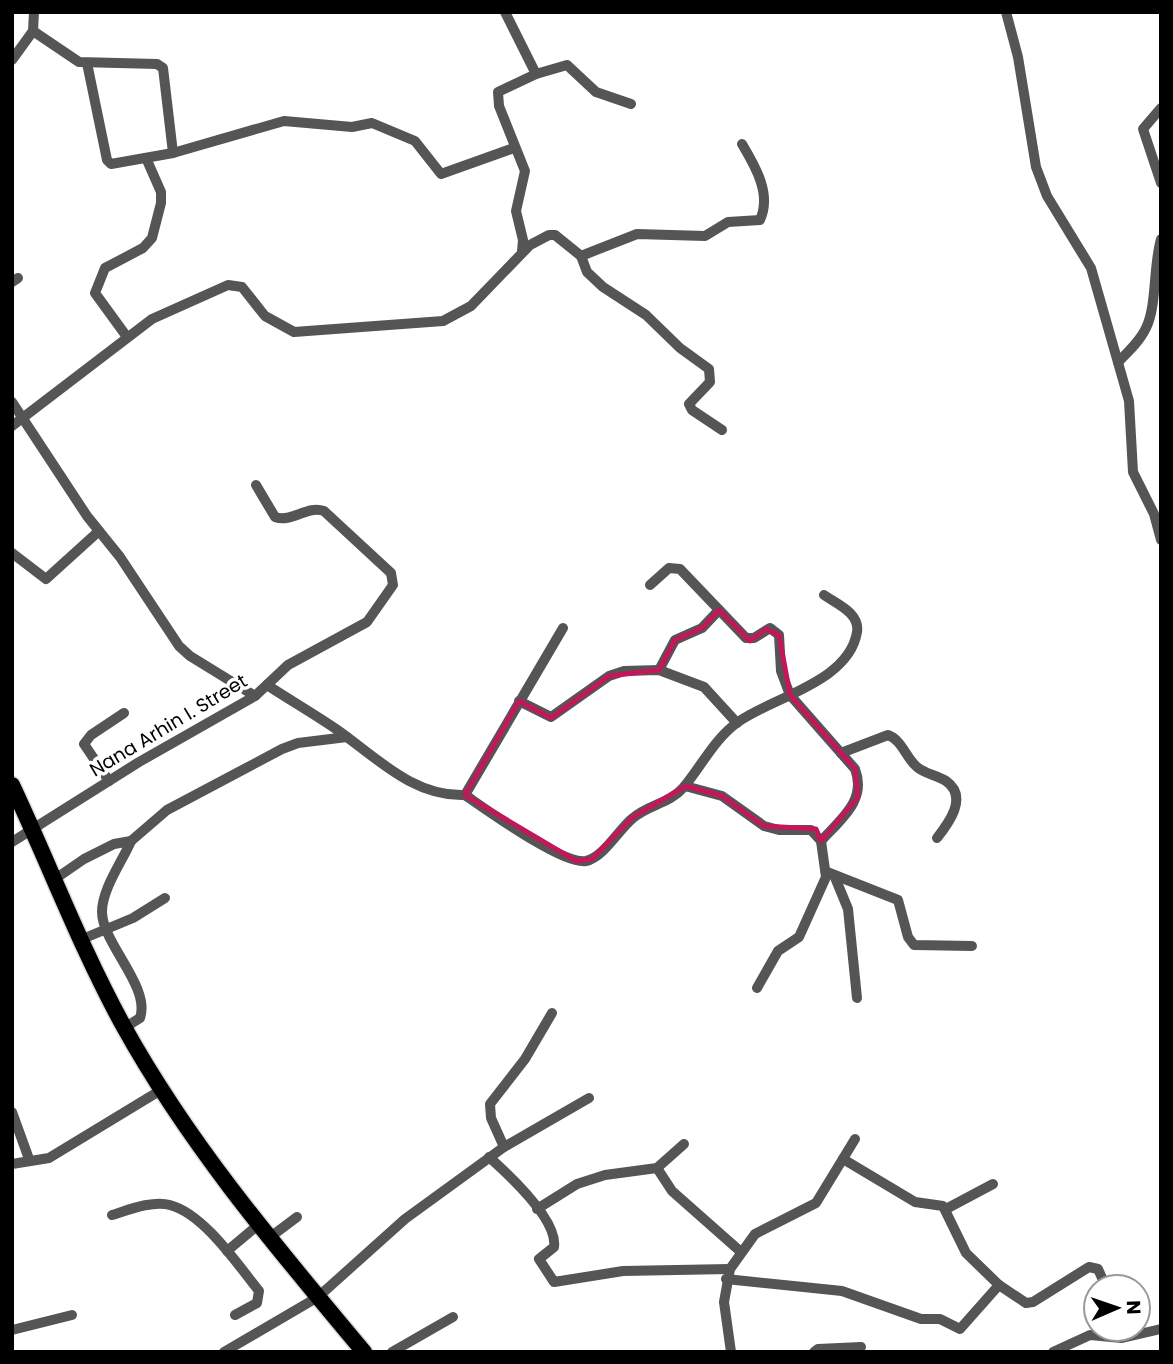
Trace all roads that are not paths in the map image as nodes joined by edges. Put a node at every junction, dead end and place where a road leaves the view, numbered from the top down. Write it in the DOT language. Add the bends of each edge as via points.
graph roads {
  1 [pos="34,12"];
  2 [pos="505,12"];
  3 [pos="1006,12"];
  4 [pos="33,31"];
  5 [pos="12,60"];
  6 [pos="87,64"];
  7 [pos="536,74"];
  8 [pos="631,104"];
  9 [pos="1161,108"];
  10 [pos="742,144"];
  11 [pos="514,148"];
  12 [pos="173,153"];
  13 [pos="146,158"];
  14 [pos="1161,183"];
  15 [pos="1161,240"];
  16 [pos="522,253"];
  17 [pos="581,256"];
  18 [pos="127,337"];
  19 [pos="1118,362"];
  20 [pos="12,402"];
  21 [pos="17,423"];
  22 [pos="722,430"];
  23 [pos="256,485"];
  24 [pos="99,531"];
  25 [pos="1161,540"];
  26 [pos="12,553"];
  27 [pos="650,585"];
  28 [pos="824,595"];
  29 [pos="719,610"];
  30 [pos="563,628"];
  31 [pos="659,670"];
  32 [pos="267,685"];
  33 [pos="790,695"];
  34 [pos="255,696"];
  35 [pos="519,701"];
  36 [pos="124,713"];
  37 [pos="737,723"];
  38 [pos="347,737"];
  39 [pos="841,753"];
  40 [pos="109,780"];
  41 [pos="12,785"];
  42 [pos="685,786"];
  43 [pos="465,795"];
  44 [pos="33,829"];
  45 [pos="937,838"];
  46 [pos="131,841"];
  47 [pos="821,841"];
  48 [pos="12,842"];
  49 [pos="830,873"];
  50 [pos="55,879"];
  51 [pos="165,898"];
  52 [pos="106,927"];
  53 [pos="80,940"];
  54 [pos="972,946"];
  55 [pos="758,988"];
  56 [pos="856,998"];
  57 [pos="552,1013"];
  58 [pos="124,1028"];
  59 [pos="161,1090"];
  60 [pos="589,1098"];
  61 [pos="12,1112"];
  62 [pos="855,1139"];
  63 [pos="684,1144"];
  64 [pos="504,1147"];
  65 [pos="489,1157"];
  66 [pos="29,1159"];
  67 [pos="843,1159"];
  68 [pos="12,1164"];
  69 [pos="657,1168"];
  70 [pos="993,1184"];
  71 [pos="537,1209"];
  72 [pos="946,1209"];
  73 [pos="112,1215"];
  74 [pos="297,1217"];
  75 [pos="258,1225"];
  76 [pos="269,1238"];
  77 [pos="227,1251"];
  78 [pos="741,1252"];
  79 [pos="1098,1273"];
  80 [pos="728,1274"];
  81 [pos="999,1285"];
  82 [pos="318,1297"];
  83 [pos="72,1315"];
  84 [pos="235,1315"];
  85 [pos="453,1317"];
  86 [pos="12,1330"];
  87 [pos="1082,1339"];
  88 [pos="861,1347"];
  89 [pos="224,1352"];
  90 [pos="364,1352"];
  91 [pos="392,1352"];
  92 [pos="731,1352"];
  93 [pos="814,1352"];
  94 [pos="1053,1352"];
  1 -- 4 [label="street"];
  2 -- 7 [label="street"];
  3 -- 19 [label="street" via="1016,43 1040,180 1088,261"];
  4 -- 5 [label="street"];
  4 -- 6 [label="street"];
  6 -- 12 [label="street" via="157,64 163,68"];
  6 -- 13 [label="street" via="108,162"];
  7 -- 8 [label="street" via="567,65 596,92"];
  7 -- 11 [label="street" via="498,92"];
  9 -- 14 [label="street" via="1143,128"];
  10 -- 17 [label="street" via="761,176 760,220 728,222 705,236 637,234"];
  11 -- 12 [label="street" via="441,174 415,141 376,123 352,127 284,121"];
  11 -- 16 [label="street" via="525,171 516,211"];
  12 -- 13 [label="street"];
  13 -- 18 [label="street" via="162,202 152,238 143,248 105,268 95,293"];
  15 -- 19 [label="street" via="1154,263 1150,320"];
  16 -- 17 [label="street" via="552,235"];
  16 -- 18 [label="street" via="471,306 443,321 299,332 269,320 242,287 234,284 152,319"];
  17 -- 22 [label="street" via="587,272 603,287 709,369 710,382 689,404"];
  18 -- 21 [label="street"];
  19 -- 25 [label="street" via="1129,401 1131,464"];
  20 -- 21 [label="street"];
  21 -- 24 [label="street"];
  23 -- 32 [label="street, Nana Arhin I. Street" via="280,519 324,511 391,573 394,581 367,622 288,665"];
  24 -- 26 [label="street" via="46,579"];
  24 -- 34 [label="street" via="185,653"];
  27 -- 29 [label="street" via="669,568 680,569"];
  28 -- 33 [label="street" via="854,616 856,638 833,671"];
  29 -- 31 [label="street" via="702,628 675,640"];
  29 -- 33 [label="street" via="746,638 775,630"];
  30 -- 35 [label="street"];
  31 -- 35 [label="street" via="609,676 551,717"];
  31 -- 37 [label="street" via="704,687"];
  32 -- 34 [label="street, Nana Arhin I. Street"];
  32 -- 38 [label="street"];
  33 -- 37 [label="street"];
  33 -- 39 [label="street"];
  34 -- 40 [label="street, Nana Arhin I. Street"];
  35 -- 43 [label="street"];
  36 -- 40 [label="street" via="84,744"];
  37 -- 42 [label="street"];
  38 -- 43 [label="street" via="415,786"];
  38 -- 46 [label="street" via="282,749 174,805"];
  39 -- 45 [label="street" via="888,735 920,770 946,780 956,804 950,822"];
  39 -- 47 [label="street" via="856,769 858,797"];
  40 -- 44 [label="street, Nana Arhin I. Street"];
  41 -- 44 [label="main road"];
  42 -- 43 [label="street" via="633,817 585,861 543,845"];
  42 -- 47 [label="street" via="722,796 764,826 811,830"];
  44 -- 48 [label="street, Nana Arhin I. Street"];
  44 -- 50 [label="main road"];
  46 -- 50 [label="street" via="114,844"];
  46 -- 52 [label="street" via="103,906"];
  47 -- 49 [label="street"];
  49 -- 54 [label="street" via="898,900 914,946"];
  49 -- 55 [label="street" via="799,937 778,951"];
  49 -- 56 [label="street" via="848,909"];
  50 -- 53 [label="main road"];
  51 -- 52 [label="street" via="123,923"];
  52 -- 53 [label="street"];
  52 -- 58 [label="street" via="140,1000 140,1018"];
  53 -- 58 [label="main road"];
  57 -- 64 [label="street" via="490,1104"];
  58 -- 59 [label="main road"];
  59 -- 66 [label="street" via="49,1158"];
  59 -- 75 [label="main road"];
  60 -- 64 [label="street"];
  61 -- 66 [label="street"];
  62 -- 67 [label="street"];
  63 -- 69 [label="street"];
  64 -- 65 [label="street"];
  65 -- 71 [label="street" via="524,1188"];
  65 -- 82 [label="street" via="405,1219"];
  66 -- 68 [label="street"];
  67 -- 72 [label="street" via="915,1202"];
  67 -- 78 [label="street" via="816,1203 762,1228"];
  69 -- 71 [label="street" via="576,1184"];
  69 -- 78 [label="street" via="672,1191"];
  70 -- 72 [label="street"];
  71 -- 80 [label="street" via="555,1239 552,1249 539,1259 554,1282 623,1271"];
  72 -- 81 [label="street" via="966,1254"];
  73 -- 77 [label="street" via="172,1205"];
  74 -- 76 [label="street"];
  75 -- 76 [label="main road"];
  75 -- 77 [label="street"];
  76 -- 82 [label="main road"];
  77 -- 84 [label="street" via="260,1295 257,1303"];
  78 -- 80 [label="street"];
  79 -- 81 [label="street" via="1094,1267 1085,1269 1030,1303"];
  80 -- 81 [label="street" via="842,1291 960,1329"];
  80 -- 92 [label="street" via="724,1303"];
  82 -- 89 [label="street"];
  82 -- 90 [label="main road"];
  83 -- 86 [label="street"];
  85 -- 91 [label="street"];
  87 -- 94 [label="street"];
  88 -- 93 [label="street"];
}
